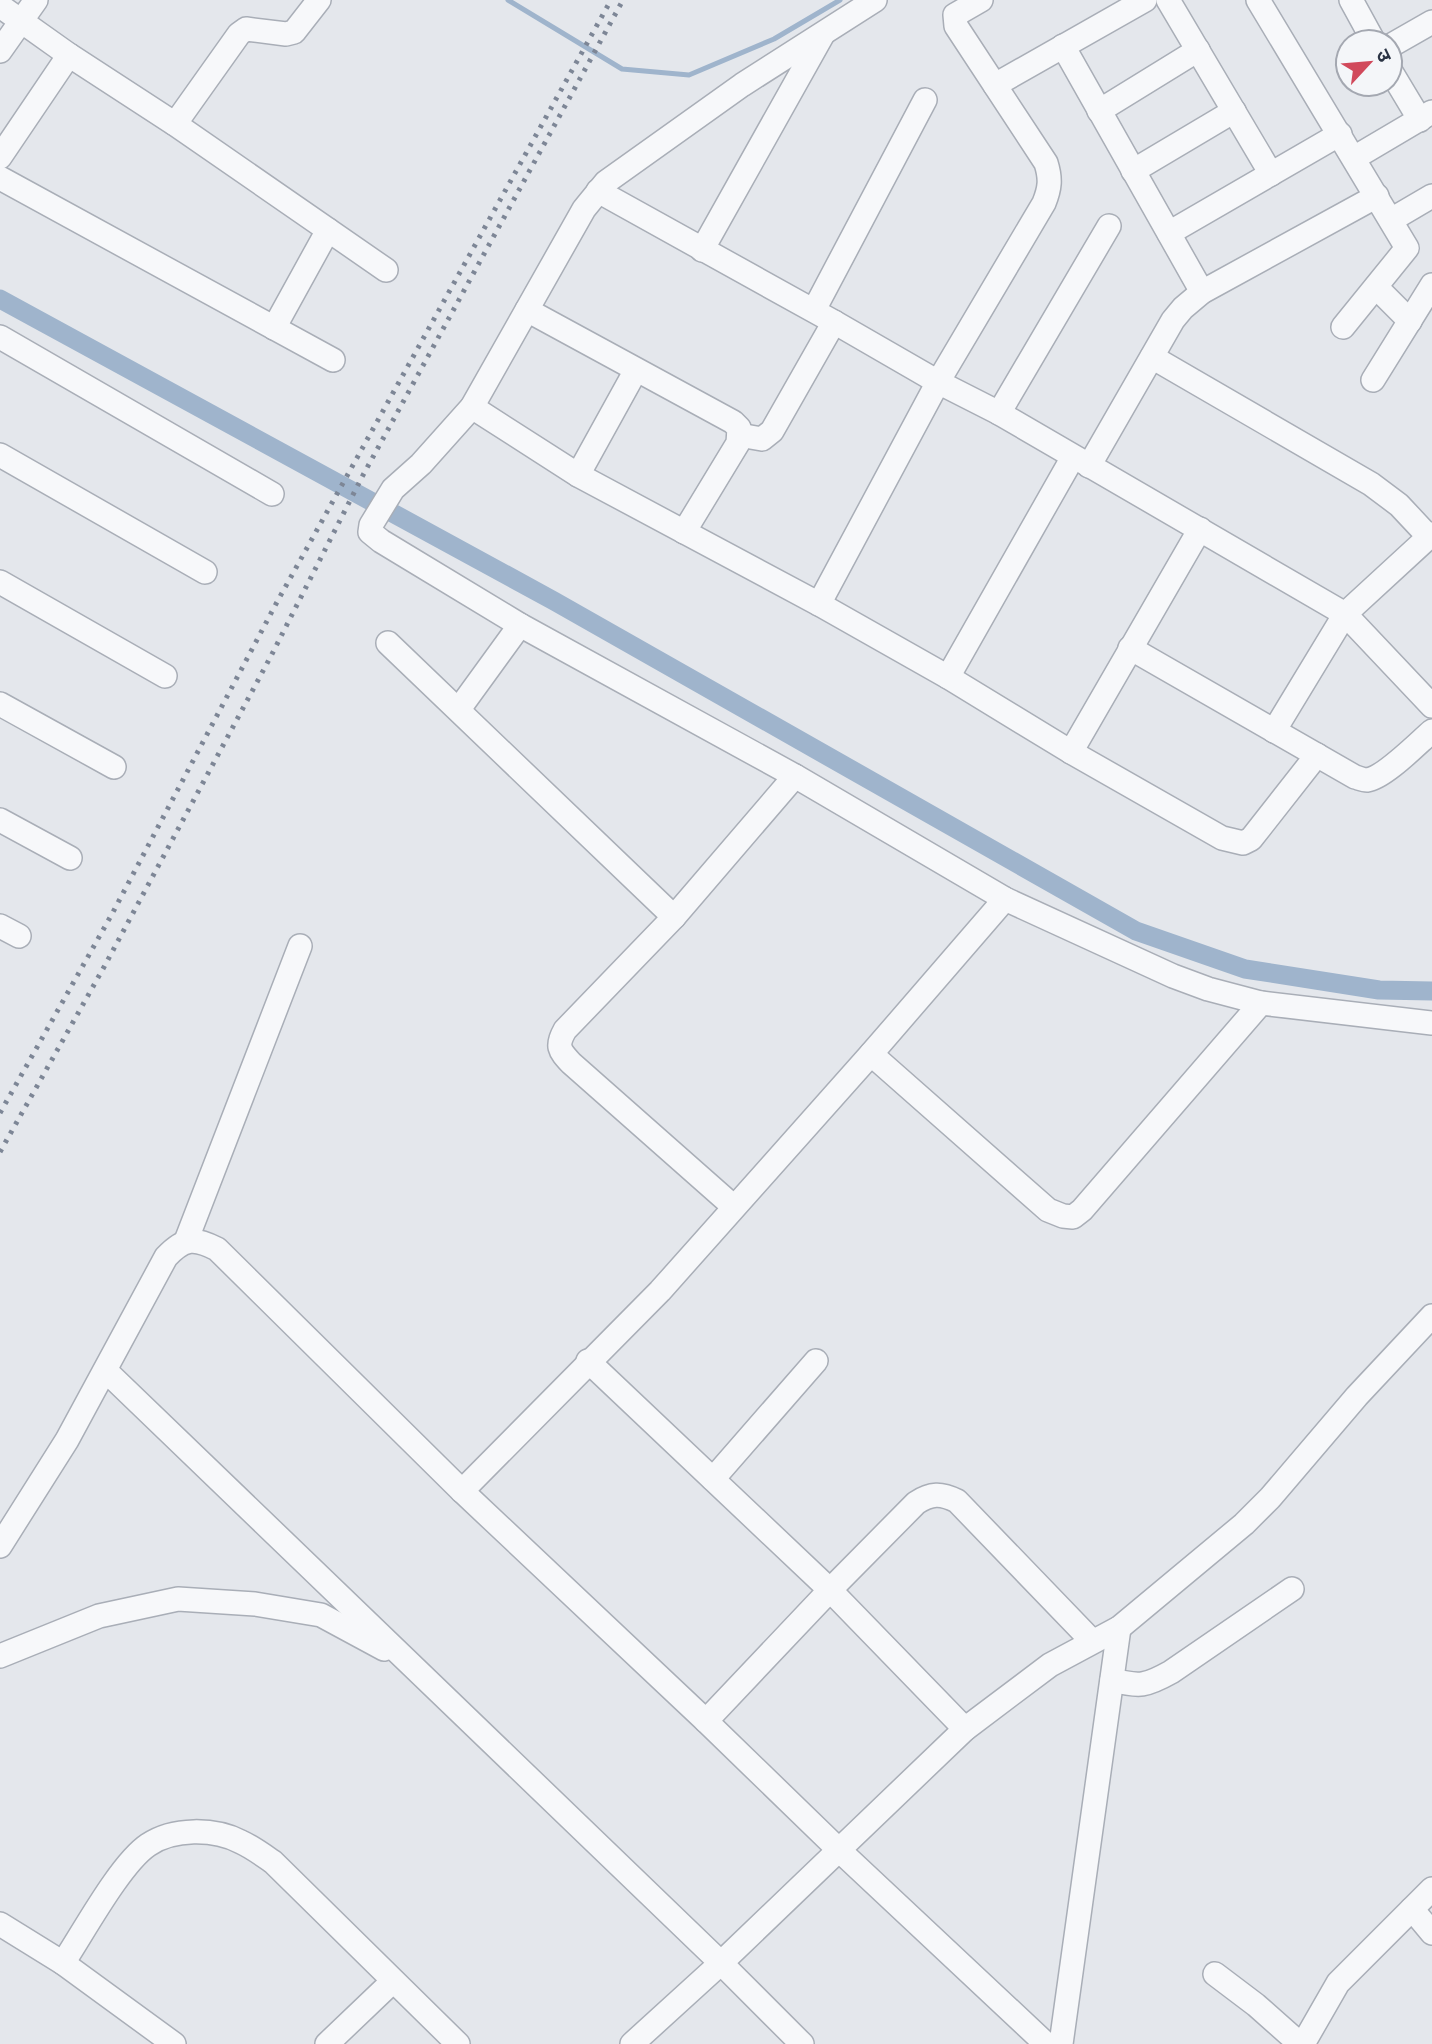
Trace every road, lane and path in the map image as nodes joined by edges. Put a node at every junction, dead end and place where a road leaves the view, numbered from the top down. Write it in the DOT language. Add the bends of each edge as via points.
graph roads {
  1 [pos="36,0"];
  2 [pos="319,0"];
  3 [pos="875,0"];
  4 [pos="981,0"];
  5 [pos="1144,0"];
  6 [pos="1168,0"];
  7 [pos="1258,0"];
  8 [pos="1352,0"];
  9 [pos="0,6"];
  10 [pos="21,21"];
  11 [pos="1432,22"];
  12 [pos="1367,28"];
  13 [pos="824,33"];
  14 [pos="1404,38"];
  15 [pos="1063,46"];
  16 [pos="1198,50"];
  17 [pos="0,51"];
  18 [pos="69,55"];
  19 [pos="995,85"];
  20 [pos="1404,88"];
  21 [pos="925,100"];
  22 [pos="1099,111"];
  23 [pos="1234,111"];
  24 [pos="1426,116"];
  25 [pos="175,124"];
  26 [pos="1340,134"];
  27 [pos="0,157"];
  28 [pos="1354,158"];
  29 [pos="1133,171"];
  30 [pos="1271,174"];
  31 [pos="0,178"];
  32 [pos="598,191"];
  33 [pos="1377,196"];
  34 [pos="1432,196"];
  35 [pos="1391,220"];
  36 [pos="1109,226"];
  37 [pos="328,230"];
  38 [pos="1169,233"];
  39 [pos="702,250"];
  40 [pos="386,270"];
  41 [pos="1432,285"];
  42 [pos="1376,287"];
  43 [pos="1202,292"];
  44 [pos="527,310"];
  45 [pos="814,310"];
  46 [pos="1410,321"];
  47 [pos="835,322"];
  48 [pos="1343,327"];
  49 [pos="274,328"];
  50 [pos="0,337"];
  51 [pos="1152,357"];
  52 [pos="333,360"];
  53 [pos="636,370"];
  54 [pos="1373,380"];
  55 [pos="938,382"];
  56 [pos="472,407"];
  57 [pos="999,413"];
  58 [pos="739,435"];
  59 [pos="0,455"];
  60 [pos="1081,461"];
  61 [pos="578,475"];
  62 [pos="272,494"];
  63 [pos="1200,529"];
  64 [pos="684,532"];
  65 [pos="1430,536"];
  66 [pos="205,572"];
  67 [pos="0,582"];
  68 [pos="818,604"];
  69 [pos="1345,614"];
  70 [pos="520,625"];
  71 [pos="388,643"];
  72 [pos="1130,648"];
  73 [pos="165,676"];
  74 [pos="948,677"];
  75 [pos="0,704"];
  76 [pos="1432,706"];
  77 [pos="459,709"];
  78 [pos="1274,731"];
  79 [pos="1432,731"];
  80 [pos="1071,752"];
  81 [pos="1317,755"];
  82 [pos="114,767"];
  83 [pos="795,776"];
  84 [pos="0,820"];
  85 [pos="70,858"];
  86 [pos="1005,899"];
  87 [pos="674,916"];
  88 [pos="300,946"];
  89 [pos="1261,1003"];
  90 [pos="1432,1023"];
  91 [pos="872,1054"];
  92 [pos="734,1207"];
  93 [pos="186,1241"];
  94 [pos="1432,1316"];
  95 [pos="588,1361"];
  96 [pos="816,1361"];
  97 [pos="106,1371"];
  98 [pos="713,1479"];
  99 [pos="462,1491"];
  100 [pos="0,1546"];
  101 [pos="1292,1589"];
  102 [pos="830,1590"];
  103 [pos="1119,1628"];
  104 [pos="1093,1641"];
  105 [pos="0,1656"];
  106 [pos="407,1661"];
  107 [pos="1112,1680"];
  108 [pos="706,1721"];
  109 [pos="965,1730"];
  110 [pos="839,1850"];
  111 [pos="1432,1889"];
  112 [pos="1412,1909"];
  113 [pos="0,1924"];
  114 [pos="1432,1933"];
  115 [pos="721,1963"];
  116 [pos="63,1964"];
  117 [pos="1215,1974"];
  118 [pos="393,1981"];
  119 [pos="174,2044"];
  120 [pos="327,2044"];
  121 [pos="458,2044"];
  122 [pos="632,2044"];
  123 [pos="802,2044"];
  124 [pos="1046,2044"];
  125 [pos="1061,2044"];
  126 [pos="1301,2044"];
  1 -- 10 [label="street"];
  2 -- 25 [label="street" via="294,32 246,29 239,34"];
  3 -- 13 [label="street"];
  4 -- 19 [label="street" via="961,10 954,20"];
  5 -- 15 [label="street"];
  6 -- 16 [label="street"];
  7 -- 26 [label="street"];
  8 -- 12 [label="street"];
  9 -- 10 [label="street"];
  10 -- 17 [label="street"];
  10 -- 18 [label="street"];
  11 -- 14 [label="street"];
  13 -- 32 [label="street" via="742,85"];
  13 -- 39 [label="street"];
  15 -- 19 [label="street"];
  15 -- 22 [label="street"];
  16 -- 22 [label="street"];
  16 -- 23 [label="street"];
  18 -- 25 [label="street"];
  18 -- 27 [label="street"];
  19 -- 55 [label="street" via="1046,163 1049,189"];
  20 -- 24 [label="street"];
  21 -- 45 [label="street"];
  22 -- 29 [label="street"];
  23 -- 29 [label="street"];
  23 -- 30 [label="street"];
  24 -- 28 [label="street"];
  25 -- 37 [label="street"];
  26 -- 28 [label="street"];
  26 -- 30 [label="street"];
  28 -- 33 [label="street"];
  29 -- 38 [label="street"];
  30 -- 38 [label="street"];
  31 -- 49 [label="street"];
  32 -- 39 [label="street"];
  32 -- 44 [label="street"];
  33 -- 35 [label="street"];
  33 -- 43 [label="street"];
  34 -- 35 [label="street"];
  35 -- 42 [label="street" via="1407,248"];
  36 -- 57 [label="street"];
  37 -- 40 [label="street"];
  37 -- 49 [label="street"];
  38 -- 43 [label="street"];
  39 -- 45 [label="street"];
  41 -- 46 [label="street"];
  42 -- 46 [label="street"];
  42 -- 48 [label="street"];
  43 -- 51 [label="street" via="1173,320"];
  44 -- 53 [label="street"];
  44 -- 56 [label="street"];
  45 -- 47 [label="street"];
  46 -- 54 [label="street"];
  47 -- 55 [label="street"];
  47 -- 58 [label="street" via="772,431 762,439"];
  49 -- 52 [label="street"];
  50 -- 62 [label="street"];
  51 -- 60 [label="street"];
  51 -- 65 [label="street" via="1371,484"];
  53 -- 58 [label="street" via="733,422"];
  53 -- 61 [label="street"];
  55 -- 57 [label="street"];
  55 -- 68 [label="street"];
  56 -- 61 [label="street"];
  56 -- 70 [label="street" via="393,489 370,532"];
  57 -- 60 [label="street"];
  58 -- 64 [label="street"];
  59 -- 66 [label="street"];
  60 -- 63 [label="street"];
  60 -- 74 [label="street"];
  61 -- 64 [label="street"];
  63 -- 69 [label="street"];
  63 -- 72 [label="street"];
  64 -- 68 [label="street"];
  65 -- 69 [label="street"];
  67 -- 73 [label="street"];
  68 -- 74 [label="street"];
  69 -- 76 [label="street"];
  69 -- 78 [label="street"];
  70 -- 77 [label="street"];
  70 -- 83 [label="street"];
  71 -- 77 [label="street"];
  72 -- 78 [label="street"];
  72 -- 80 [label="street"];
  74 -- 80 [label="street"];
  75 -- 82 [label="street"];
  77 -- 87 [label="street"];
  78 -- 81 [label="street"];
  79 -- 81 [label="street" via="1374,778 1364,780"];
  80 -- 81 [label="street" via="1222,838 1243,843 1251,839"];
  83 -- 86 [label="street"];
  83 -- 87 [label="street"];
  84 -- 85 [label="street"];
  86 -- 89 [label="street" via="1173,976"];
  86 -- 91 [label="street"];
  87 -- 92 [label="street" via="565,1030 559,1039 561,1052"];
  88 -- 93 [label="street"];
  89 -- 90 [label="street"];
  89 -- 91 [label="street" via="1073,1217 1048,1210"];
  91 -- 92 [label="street"];
  92 -- 95 [label="street" via="660,1291"];
  93 -- 97 [label="street" via="166,1257"];
  93 -- 99 [label="street" via="201,1241 217,1249"];
  94 -- 103 [label="street" via="1244,1524"];
  95 -- 98 [label="street"];
  95 -- 99 [label="street"];
  96 -- 98 [label="street"];
  97 -- 100 [label="street"];
  97 -- 106 [label="street"];
  98 -- 102 [label="street"];
  99 -- 108 [label="street"];
  101 -- 107 [label="street" via="1151,1684"];
  102 -- 104 [label="street" via="916,1503 929,1495 944,1495 957,1502"];
  102 -- 108 [label="street"];
  102 -- 109 [label="street"];
  103 -- 104 [label="street"];
  103 -- 107 [label="street"];
  104 -- 109 [label="street" via="1050,1665"];
  105 -- 106 [label="street" via="99,1616 178,1599 255,1604 321,1615"];
  106 -- 115 [label="street"];
  107 -- 125 [label="street"];
  108 -- 110 [label="street"];
  109 -- 110 [label="street"];
  110 -- 115 [label="street"];
  110 -- 124 [label="street"];
  111 -- 112 [label="street"];
  112 -- 114 [label="street"];
  112 -- 126 [label="street" via="1338,1983"];
  113 -- 116 [label="street"];
  115 -- 122 [label="street"];
  115 -- 123 [label="street"];
  116 -- 118 [label="street" via="128,1864 148,1845 175,1833 212,1832 241,1841 273,1862"];
  116 -- 119 [label="street"];
  117 -- 126 [label="street"];
  118 -- 120 [label="street"];
  118 -- 121 [label="street"];
}
